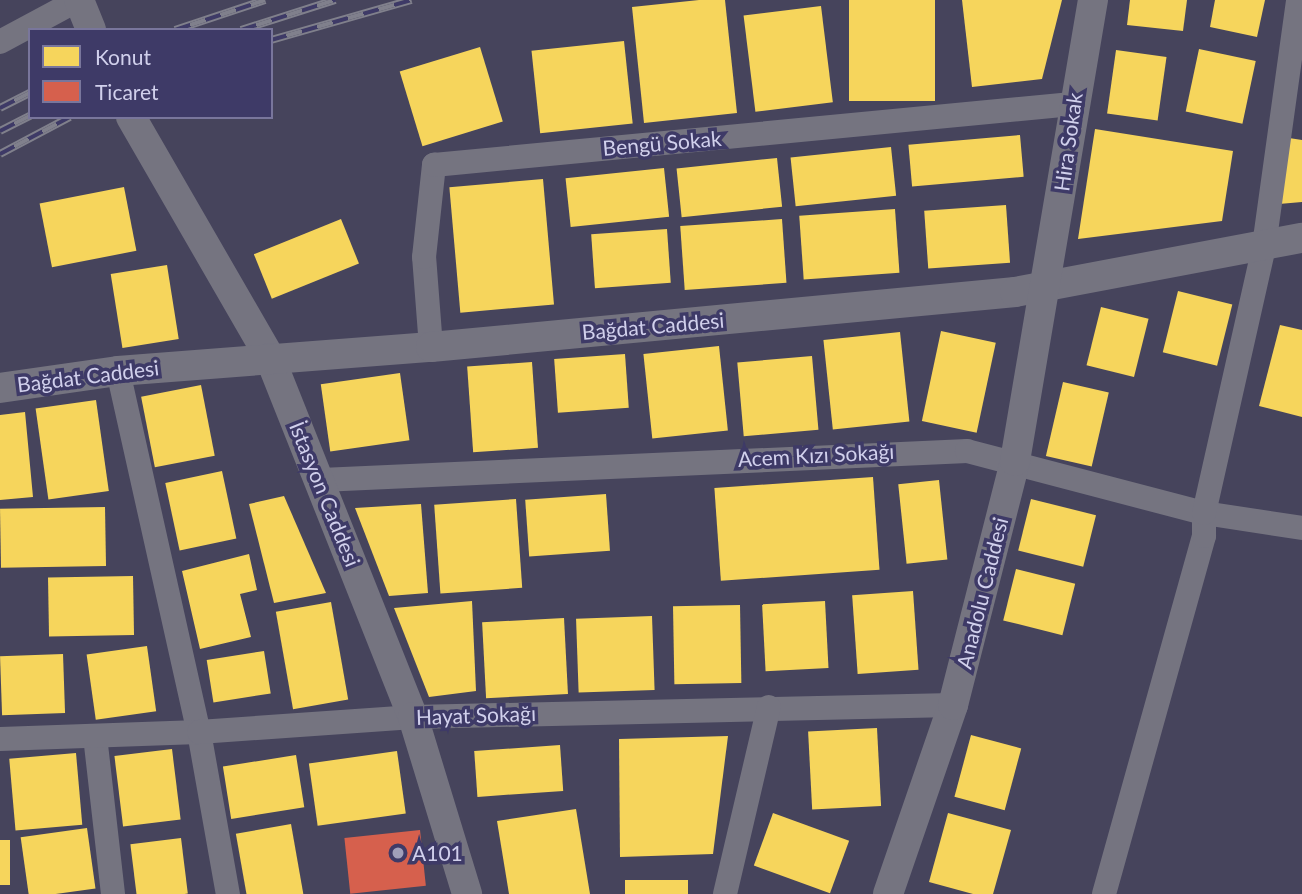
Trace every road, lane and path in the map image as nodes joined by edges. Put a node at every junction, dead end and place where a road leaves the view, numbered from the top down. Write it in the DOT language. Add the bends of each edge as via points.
graph roads {
  1 [pos="1093,0"];
  2 [pos="1298,0"];
  3 [pos="84,13"];
  4 [pos="41,28"];
  5 [pos="28,32"];
  6 [pos="0,42"];
  7 [pos="1072,104"];
  8 [pos="133,121"];
  9 [pos="1302,238"];
  10 [pos="1264,246"];
  11 [pos="1048,285"];
  12 [pos="431,347"];
  13 [pos="270,358"];
  14 [pos="118,371"];
  15 [pos="0,387"];
  16 [pos="1016,461"];
  17 [pos="321,480"];
  18 [pos="1204,513"];
  19 [pos="1302,528"];
  20 [pos="953,705"];
  21 [pos="769,707"];
  22 [pos="413,717"];
  23 [pos="200,732"];
  24 [pos="96,736"];
  25 [pos="0,739"];
  26 [pos="113,894"];
  27 [pos="228,894"];
  28 [pos="467,894"];
  29 [pos="725,894"];
  30 [pos="888,894"];
  31 [pos="1104,894"];
  1 -- 7 [label="street, Hira Sokak"];
  2 -- 10 [label="street"];
  3 -- 4 [label="street"];
  5 -- 6 [label="street"];
  7 -- 11 [label="street, Hira Sokak"];
  7 -- 12 [label="street, Bengü Sokak" via="434,165 424,257"];
  8 -- 13 [label="street, İstasyon Caddesi"];
  9 -- 10 [label="street, Bağdat Caddesi"];
  10 -- 11 [label="street, Bağdat Caddesi"];
  10 -- 18 [label="street"];
  11 -- 12 [label="street, Bağdat Caddesi" via="1015,292"];
  11 -- 16 [label="street, Anadolu Caddesi"];
  12 -- 13 [label="street, Bağdat Caddesi"];
  13 -- 14 [label="street, Bağdat Caddesi"];
  13 -- 17 [label="street, İstasyon Caddesi"];
  14 -- 15 [label="street, Bağdat Caddesi"];
  14 -- 23 [label="street"];
  16 -- 17 [label="street, Acem Kızı Sokağı" via="967,451 911,451"];
  16 -- 18 [label="street, Acem Kızı Sokağı"];
  16 -- 20 [label="street, Anadolu Caddesi"];
  17 -- 22 [label="street, İstasyon Caddesi"];
  18 -- 19 [label="street, Acem Kızı Sokağı"];
  18 -- 31 [label="street" via="1204,536"];
  20 -- 21 [label="street, Hayat Sokağı"];
  20 -- 30 [label="street, Anadolu Caddesi"];
  21 -- 22 [label="street, Hayat Sokağı"];
  21 -- 29 [label="street"];
  22 -- 23 [label="street, Hayat Sokağı"];
  22 -- 28 [label="street, İstasyon Caddesi"];
  23 -- 24 [label="street, Hayat Sokağı"];
  23 -- 27 [label="street"];
  24 -- 25 [label="street, Hayat Sokağı"];
  24 -- 26 [label="street"];
}
